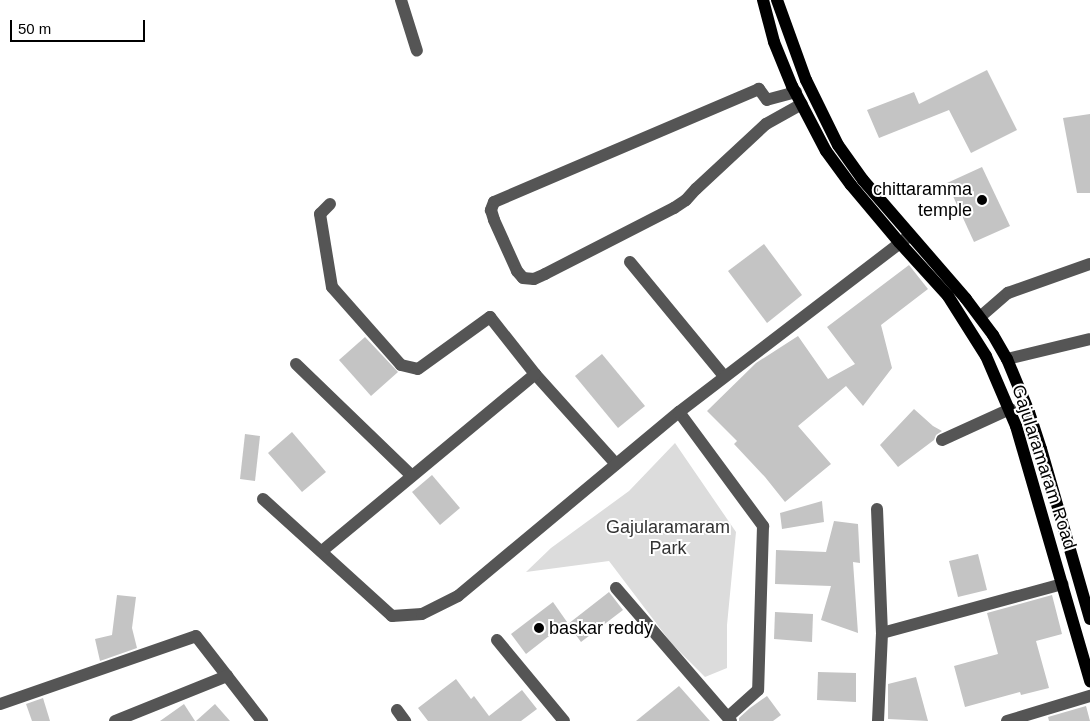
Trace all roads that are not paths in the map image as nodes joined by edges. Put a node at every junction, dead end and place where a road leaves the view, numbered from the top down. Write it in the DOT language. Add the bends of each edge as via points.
graph roads {
  1 [pos="401,0"];
  2 [pos="763,0"];
  3 [pos="776,0"];
  4 [pos="417,51"];
  5 [pos="796,92"];
  6 [pos="771,99"];
  7 [pos="802,104"];
  8 [pos="779,115"];
  9 [pos="330,204"];
  10 [pos="911,235"];
  11 [pos="899,242"];
  12 [pos="630,262"];
  13 [pos="1090,264"];
  14 [pos="980,317"];
  15 [pos="1090,339"];
  16 [pos="1007,360"];
  17 [pos="296,364"];
  18 [pos="535,374"];
  19 [pos="724,376"];
  20 [pos="1010,409"];
  21 [pos="678,412"];
  22 [pos="942,440"];
  23 [pos="616,464"];
  24 [pos="412,476"];
  25 [pos="263,499"];
  26 [pos="877,509"];
  27 [pos="322,550"];
  28 [pos="1062,584"];
  29 [pos="616,588"];
  30 [pos="1089,614"];
  31 [pos="882,634"];
  32 [pos="497,640"];
  33 [pos="227,676"];
  34 [pos="1090,681"];
  35 [pos="1090,696"];
  36 [pos="0,704"];
  37 [pos="397,710"];
  38 [pos="729,719"];
  39 [pos="115,721"];
  40 [pos="262,721"];
  41 [pos="405,721"];
  42 [pos="564,721"];
  43 [pos="878,721"];
  44 [pos="1007,721"];
  1 -- 4 [label="street"];
  2 -- 5 [label="main road, Gajularamaram Road" via="774,42"];
  3 -- 10 [label="main road, Gajularamaram Road" via="806,80 838,145 863,180"];
  5 -- 6 [label="street"];
  5 -- 7 [label="main road, Gajularamaram Road"];
  6 -- 8 [label="street"];
  6 -- 8 [label="street" via="767,100 759,89 494,202 491,210 494,220 516,271 523,278 534,279 674,208"];
  7 -- 8 [label="street"];
  7 -- 11 [label="main road, Gajularamaram Road" via="826,151"];
  9 -- 18 [label="street" via="320,214 332,287 401,365 418,369 490,317"];
  10 -- 11 [label="street"];
  10 -- 14 [label="main road, Gajularamaram Road"];
  11 -- 19 [label="street"];
  11 -- 20 [label="main road, Gajularamaram Road" via="948,296 986,356"];
  12 -- 19 [label="street"];
  13 -- 14 [label="street" via="1008,293"];
  14 -- 16 [label="main road, Gajularamaram Road"];
  15 -- 16 [label="street"];
  16 -- 30 [label="main road, Gajularamaram Road" via="1041,449"];
  17 -- 24 [label="street"];
  18 -- 23 [label="street"];
  18 -- 24 [label="street"];
  19 -- 21 [label="street"];
  20 -- 22 [label="street"];
  20 -- 28 [label="main road, Gajularamaram Road"];
  21 -- 23 [label="street"];
  21 -- 38 [label="street" via="764,526 758,690"];
  23 -- 27 [label="street" via="458,596 422,614 392,616"];
  24 -- 27 [label="street"];
  25 -- 27 [label="street"];
  26 -- 31 [label="street"];
  28 -- 31 [label="street"];
  28 -- 34 [label="main road, Gajularamaram Road"];
  29 -- 38 [label="street"];
  31 -- 43 [label="street"];
  32 -- 42 [label="street"];
  33 -- 36 [label="street" via="196,636"];
  33 -- 39 [label="street"];
  33 -- 40 [label="street"];
  35 -- 44 [label="street"];
  37 -- 41 [label="street"];
}
